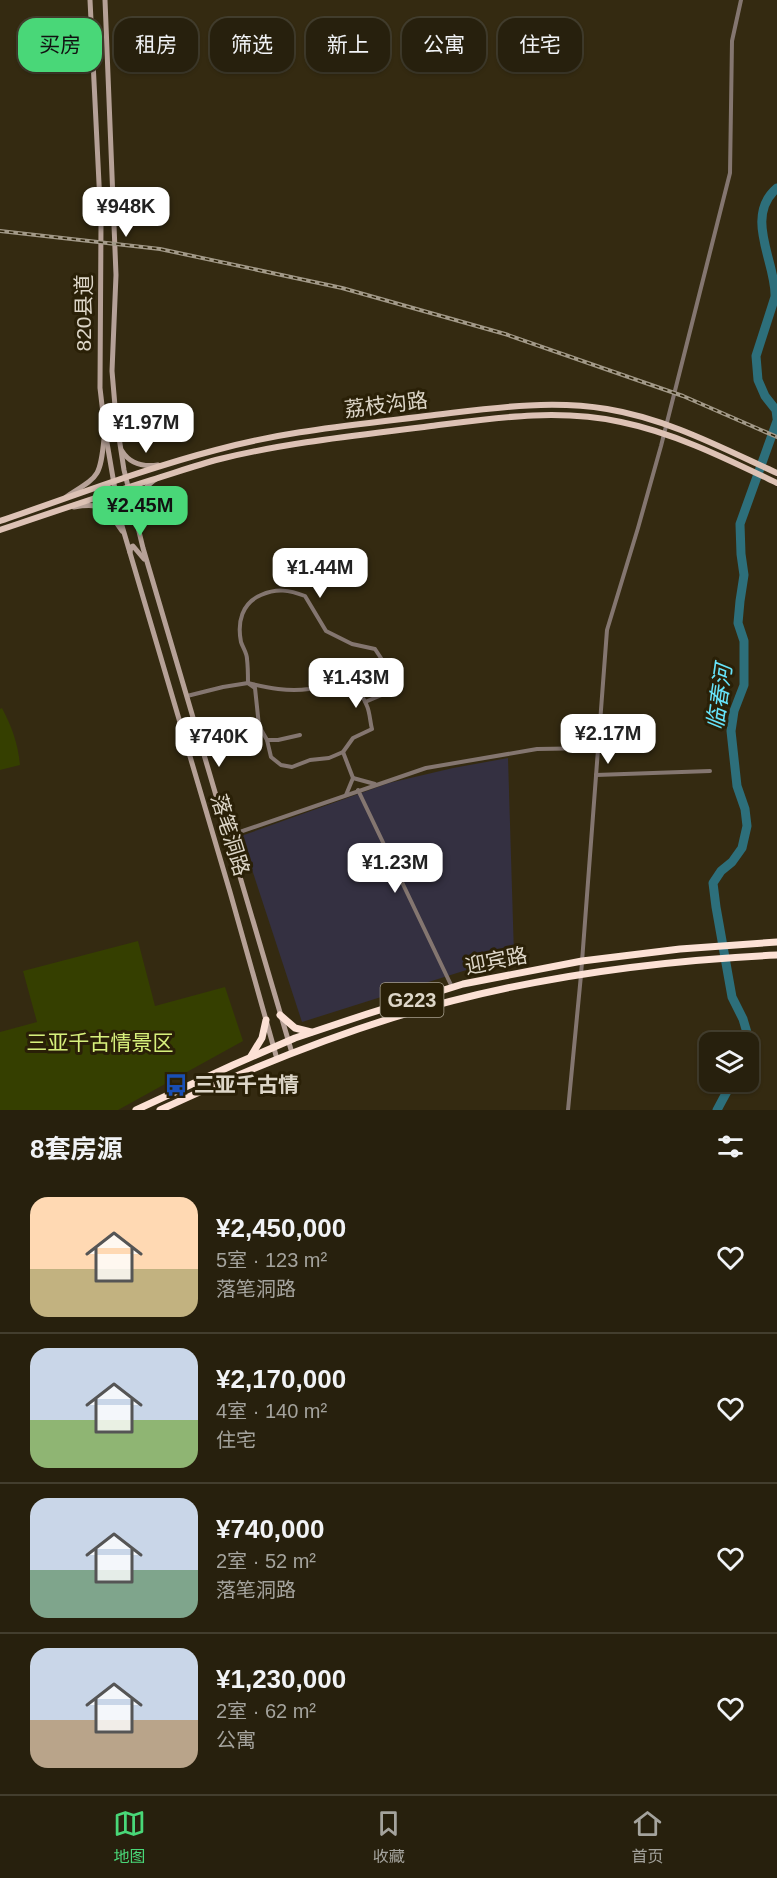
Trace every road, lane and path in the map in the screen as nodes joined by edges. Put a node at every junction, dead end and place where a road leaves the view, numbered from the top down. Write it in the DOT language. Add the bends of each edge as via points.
graph roads {
  1 [pos="90,0"];
  2 [pos="105,0"];
  3 [pos="741,0"];
  4 [pos="666,424"];
  5 [pos="105,431"];
  6 [pos="664,434"];
  7 [pos="120,447"];
  8 [pos="168,464"];
  9 [pos="776,473"];
  10 [pos="160,477"];
  11 [pos="126,478"];
  12 [pos="113,482"];
  13 [pos="775,482"];
  14 [pos="128,488"];
  15 [pos="115,491"];
  16 [pos="61,500"];
  17 [pos="64,509"];
  18 [pos="0,521"];
  19 [pos="137,526"];
  20 [pos="0,530"];
  21 [pos="126,538"];
  22 [pos="130,552"];
  23 [pos="149,568"];
  24 [pos="248,683"];
  25 [pos="186,696"];
  26 [pos="365,702"];
  27 [pos="300,735"];
  28 [pos="267,740"];
  29 [pos="598,748"];
  30 [pos="343,752"];
  31 [pos="710,771"];
  32 [pos="596,775"];
  33 [pos="353,778"];
  34 [pos="376,784"];
  35 [pos="358,790"];
  36 [pos="346,795"];
  37 [pos="228,836"];
  38 [pos="777,942"];
  39 [pos="777,955"];
  40 [pos="582,961"];
  41 [pos="581,975"];
  42 [pos="452,988"];
  43 [pos="280,1015"];
  44 [pos="266,1020"];
  45 [pos="314,1032"];
  46 [pos="289,1041"];
  47 [pos="274,1048"];
  48 [pos="292,1053"];
  49 [pos="248,1058"];
  50 [pos="277,1059"];
  51 [pos="136,1110"];
  52 [pos="160,1110"];
  53 [pos="568,1110"];
  1 -- 5 [label="main road, 820县道" via="101,224 100,388"];
  2 -- 7 [label="main road, 820县道" via="116,275 112,371"];
  3 -- 4 [label="street" via="732,41 730,173"];
  4 -- 6 [label="street"];
  4 -- 8 [label="main road, 荔枝沟路" via="573,405 496,407 255,441"];
  4 -- 9 [label="main road, 荔枝沟路"];
  5 -- 12 [label="main road, 820县道"];
  5 -- 16 [label="main road" via="95,477"];
  6 -- 10 [label="main road, 荔枝沟路" via="621,422 572,415 497,417 256,451"];
  6 -- 13 [label="main road, 荔枝沟路"];
  6 -- 29 [label="street" via="607,630"];
  7 -- 8 [label="main road" via="127,459 137,464"];
  7 -- 11 [label="main road, 820县道"];
  8 -- 11 [label="main road, 荔枝沟路"];
  10 -- 14 [label="main road, 荔枝沟路"];
  10 -- 19 [label="main road" via="138,499"];
  11 -- 12 [label="main road, 荔枝沟路"];
  11 -- 14 [label="main road, 落笔洞路"];
  12 -- 15 [label="main road, 落笔洞路"];
  12 -- 16 [label="main road, 荔枝沟路"];
  14 -- 15 [label="main road, 荔枝沟路"];
  14 -- 19 [label="main road, 落笔洞路"];
  15 -- 17 [label="main road, 荔枝沟路"];
  15 -- 21 [label="main road, 落笔洞路"];
  16 -- 18 [label="main road, 荔枝沟路"];
  17 -- 20 [label="main road, 荔枝沟路"];
  17 -- 21 [label="main road" via="97,505 106,509"];
  19 -- 23 [label="main road, 落笔洞路"];
  21 -- 22 [label="main road, 落笔洞路"];
  22 -- 23 [label="main road" via="130,548 135,548"];
  22 -- 44 [label="main road, 落笔洞路"];
  23 -- 25 [label="main road, 落笔洞路"];
  24 -- 25 [label="street"];
  24 -- 26 [label="street" via="287,690 311,689 339,681 349,685"];
  24 -- 26 [label="street" via="247,658 241,641 244,607 271,591 287,590 305,596 326,631 352,644 375,649 398,684 396,689"];
  24 -- 28 [label="street" via="255,688 259,726"];
  25 -- 37 [label="main road, 落笔洞路"];
  26 -- 30 [label="street" via="372,729 353,738"];
  27 -- 28 [label="street"];
  28 -- 30 [label="street" via="271,757 292,767"];
  29 -- 32 [label="street"];
  29 -- 34 [label="street" via="512,753 426,768"];
  30 -- 33 [label="street"];
  31 -- 32 [label="street"];
  32 -- 40 [label="street"];
  33 -- 34 [label="street"];
  33 -- 36 [label="street"];
  34 -- 35 [label="street"];
  35 -- 36 [label="street"];
  35 -- 42 [label="street"];
  36 -- 37 [label="street"];
  37 -- 43 [label="main road, 落笔洞路"];
  38 -- 40 [label="highway, 迎宾路 / G223"];
  39 -- 41 [label="highway, 迎宾路 / G223"];
  40 -- 41 [label="street"];
  40 -- 42 [label="highway, 迎宾路 / G223"];
  41 -- 48 [label="highway, 迎宾路 / G223" via="393,1018"];
  41 -- 53 [label="street"];
  42 -- 45 [label="highway, 迎宾路 / G223"];
  43 -- 45 [label="highway" via="295,1028"];
  43 -- 46 [label="main road, 落笔洞路"];
  44 -- 47 [label="main road, 落笔洞路"];
  44 -- 49 [label="highway" via="262,1038"];
  45 -- 46 [label="highway, 迎宾路 / G223"];
  46 -- 47 [label="highway, 迎宾路 / G223"];
  46 -- 48 [label="main road, 落笔洞路"];
  47 -- 49 [label="highway, 迎宾路 / G223"];
  47 -- 50 [label="main road, 落笔洞路"];
  48 -- 50 [label="highway, 迎宾路 / G223"];
  49 -- 51 [label="highway, 迎宾路 / G223"];
  50 -- 52 [label="highway, 迎宾路 / G223"];
}
